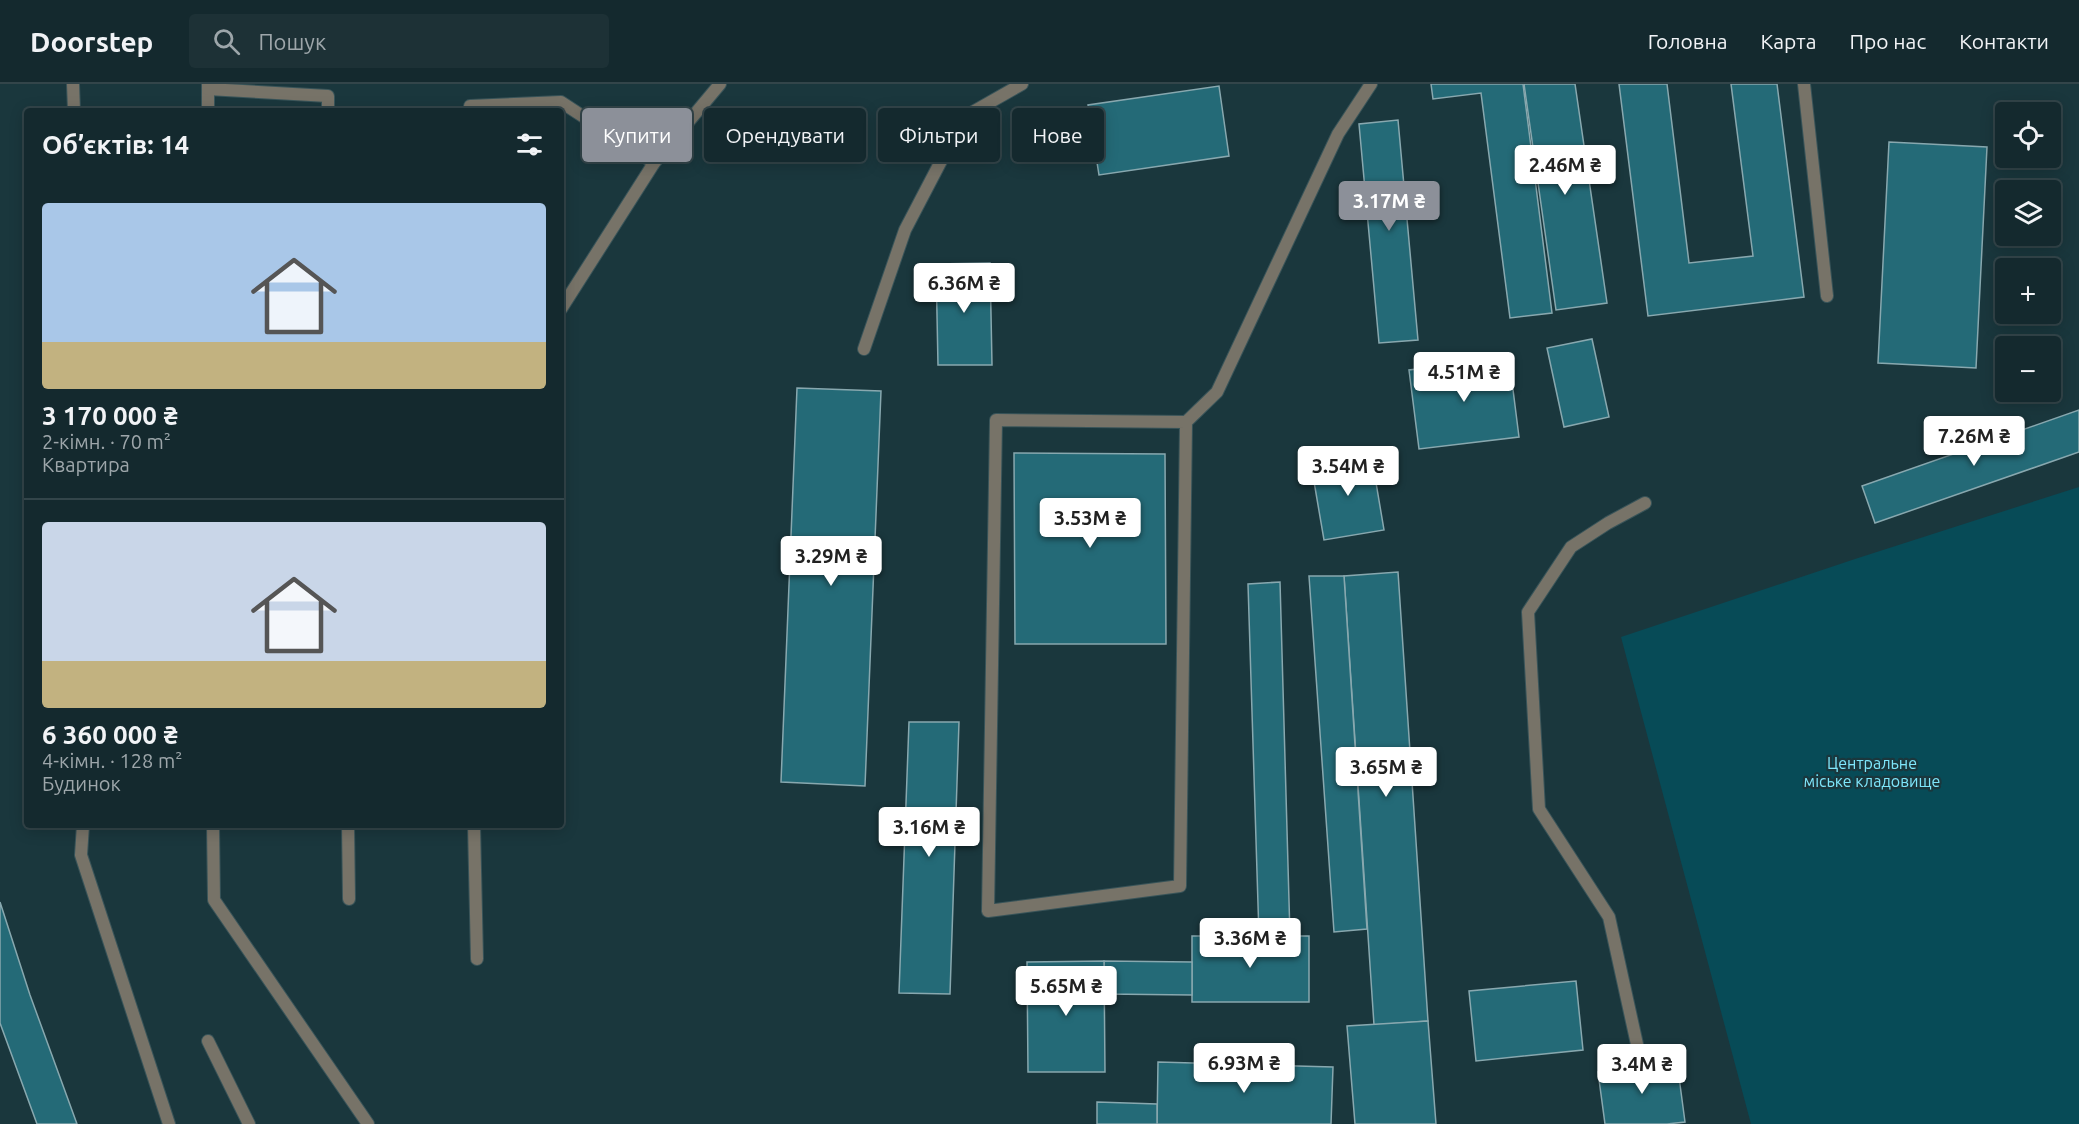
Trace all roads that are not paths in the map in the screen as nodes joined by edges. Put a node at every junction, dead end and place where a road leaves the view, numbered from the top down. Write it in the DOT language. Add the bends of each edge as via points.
graph roads {
  1 [pos="73,84"];
  2 [pos="720,84"];
  3 [pos="1022,84"];
  4 [pos="1371,84"];
  5 [pos="1804,84"];
  6 [pos="208,86"];
  7 [pos="74,108"];
  8 [pos="208,108"];
  9 [pos="328,108"];
  10 [pos="470,108"];
  11 [pos="654,163"];
  12 [pos="1827,296"];
  13 [pos="564,304"];
  14 [pos="864,349"];
  15 [pos="1186,422"];
  16 [pos="1645,503"];
  17 [pos="83,828"];
  18 [pos="213,828"];
  19 [pos="348,828"];
  20 [pos="474,828"];
  21 [pos="349,900"];
  22 [pos="477,959"];
  23 [pos="208,1041"];
  24 [pos="1642,1066"];
  25 [pos="169,1124"];
  26 [pos="249,1124"];
  27 [pos="368,1124"];
  1 -- 7 [label="lane"];
  2 -- 11 [label="lane"];
  3 -- 14 [label="lane" via="964,117 905,230"];
  4 -- 15 [label="lane" via="1338,134 1217,392"];
  5 -- 12 [label="lane"];
  6 -- 8 [label="lane"];
  6 -- 9 [label="lane" via="328,96"];
  10 -- 11 [label="lane" via="561,102"];
  11 -- 13 [label="lane"];
  15 -- 15 [label="lane" via="996,420 988,911 1180,886"];
  16 -- 24 [label="lane" via="1571,547 1528,612 1539,809 1609,917"];
  17 -- 25 [label="lane" via="81,855"];
  18 -- 27 [label="lane" via="214,900"];
  19 -- 21 [label="lane"];
  20 -- 22 [label="lane"];
  23 -- 26 [label="lane"];
}
